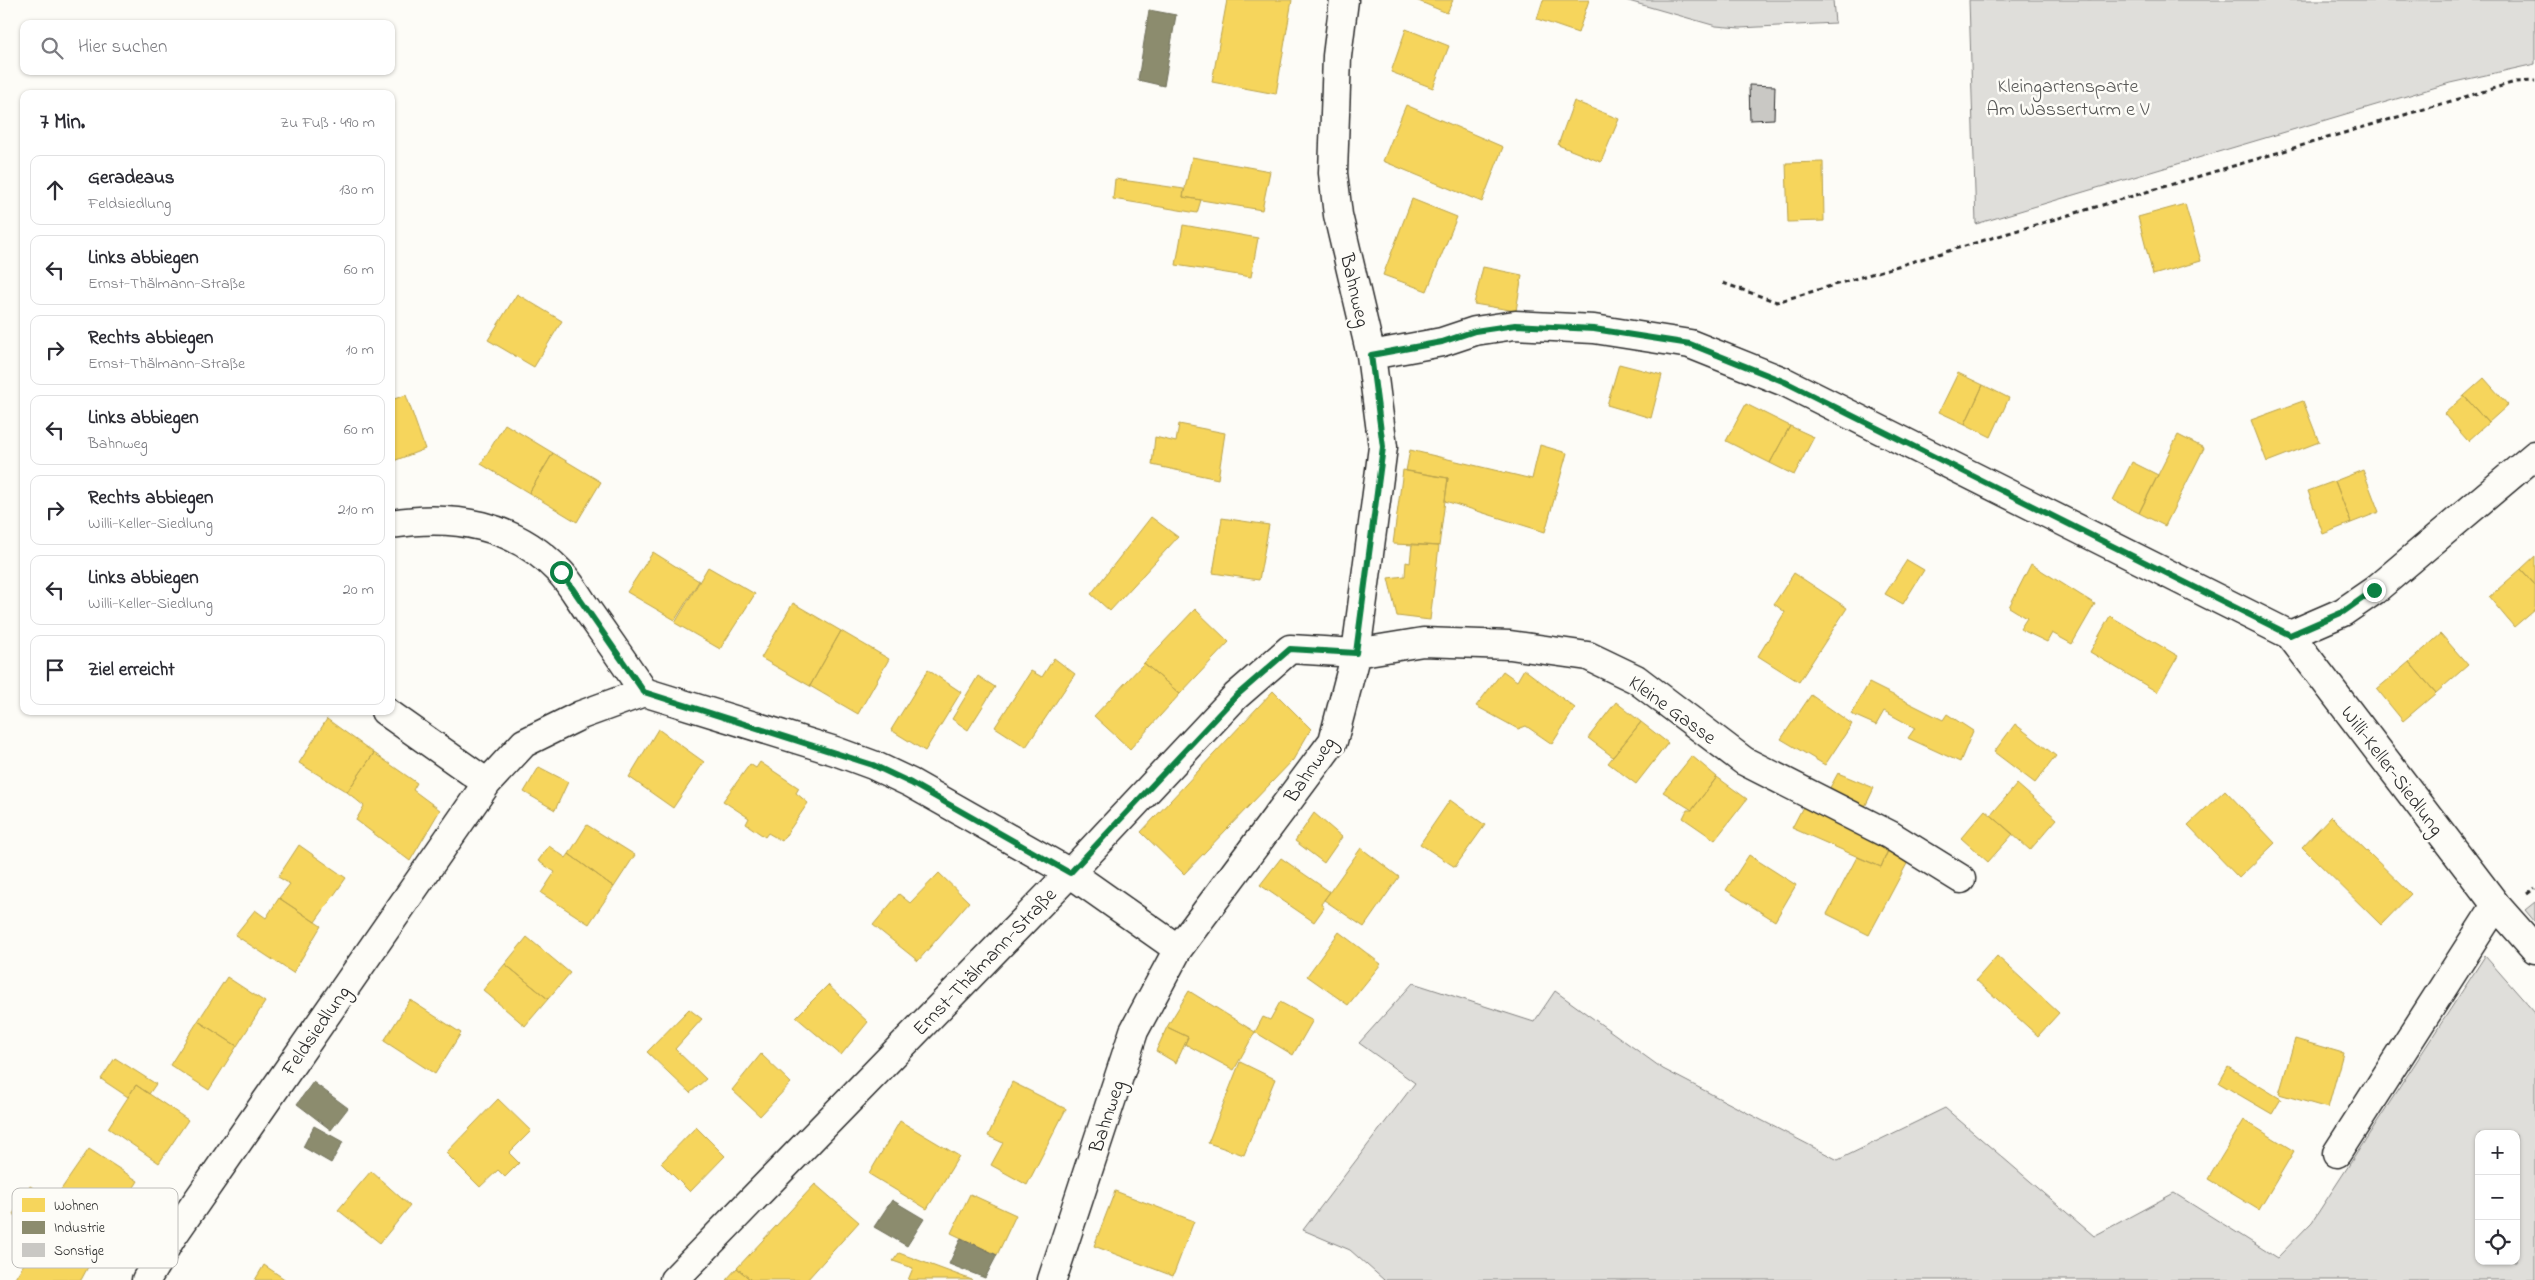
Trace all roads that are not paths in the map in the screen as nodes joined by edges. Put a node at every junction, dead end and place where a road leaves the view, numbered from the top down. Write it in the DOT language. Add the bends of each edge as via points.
graph roads {
  1 [pos="1344,0"];
  2 [pos="1371,355"];
  3 [pos="2535,455"];
  4 [pos="395,523"];
  5 [pos="2290,635"];
  6 [pos="1356,653"];
  7 [pos="644,692"];
  8 [pos="391,715"];
  9 [pos="487,783"];
  10 [pos="1070,873"];
  11 [pos="1961,879"];
  12 [pos="2496,905"];
  13 [pos="1178,949"];
  14 [pos="2535,949"];
  15 [pos="2337,1153"];
  16 [pos="178,1228"];
  17 [pos="153,1268"];
  18 [pos="146,1280"];
  19 [pos="674,1280"];
  20 [pos="1052,1280"];
  1 -- 2 [label="street, Bahnweg" via="1337,56 1333,173 1338,215"];
  2 -- 5 [label="street, Willi-Keller-Siedlung" via="1515,325 1594,329 1690,344 1785,382"];
  2 -- 6 [label="street, Bahnweg" via="1383,447"];
  3 -- 5 [label="street" via="2374,590 2343,612"];
  4 -- 7 [label="street" via="450,520 480,525 541,553 561,572"];
  5 -- 12 [label="street, Willi-Keller-Siedlung"];
  6 -- 10 [label="street, Ernst-Thälmann-Straße" via="1290,649 1236,696"];
  6 -- 11 [label="street, Kleine Gasse" via="1423,642 1510,645 1588,656 1636,679 1744,761 1890,834"];
  6 -- 13 [label="street, Bahnweg" via="1333,741"];
  7 -- 9 [label="street, Feldsiedlung" via="581,715 524,743"];
  7 -- 10 [label="street" via="873,765"];
  8 -- 9 [label="street"];
  9 -- 16 [label="street, Feldsiedlung"];
  10 -- 13 [label="street"];
  10 -- 19 [label="street, Ernst-Thälmann-Straße"];
  12 -- 14 [label="street, Willi-Keller-Siedlung"];
  12 -- 15 [label="street"];
  13 -- 20 [label="street, Bahnweg" via="1134,1031"];
  17 -- 18 [label="street, Feldsiedlung"];
}
